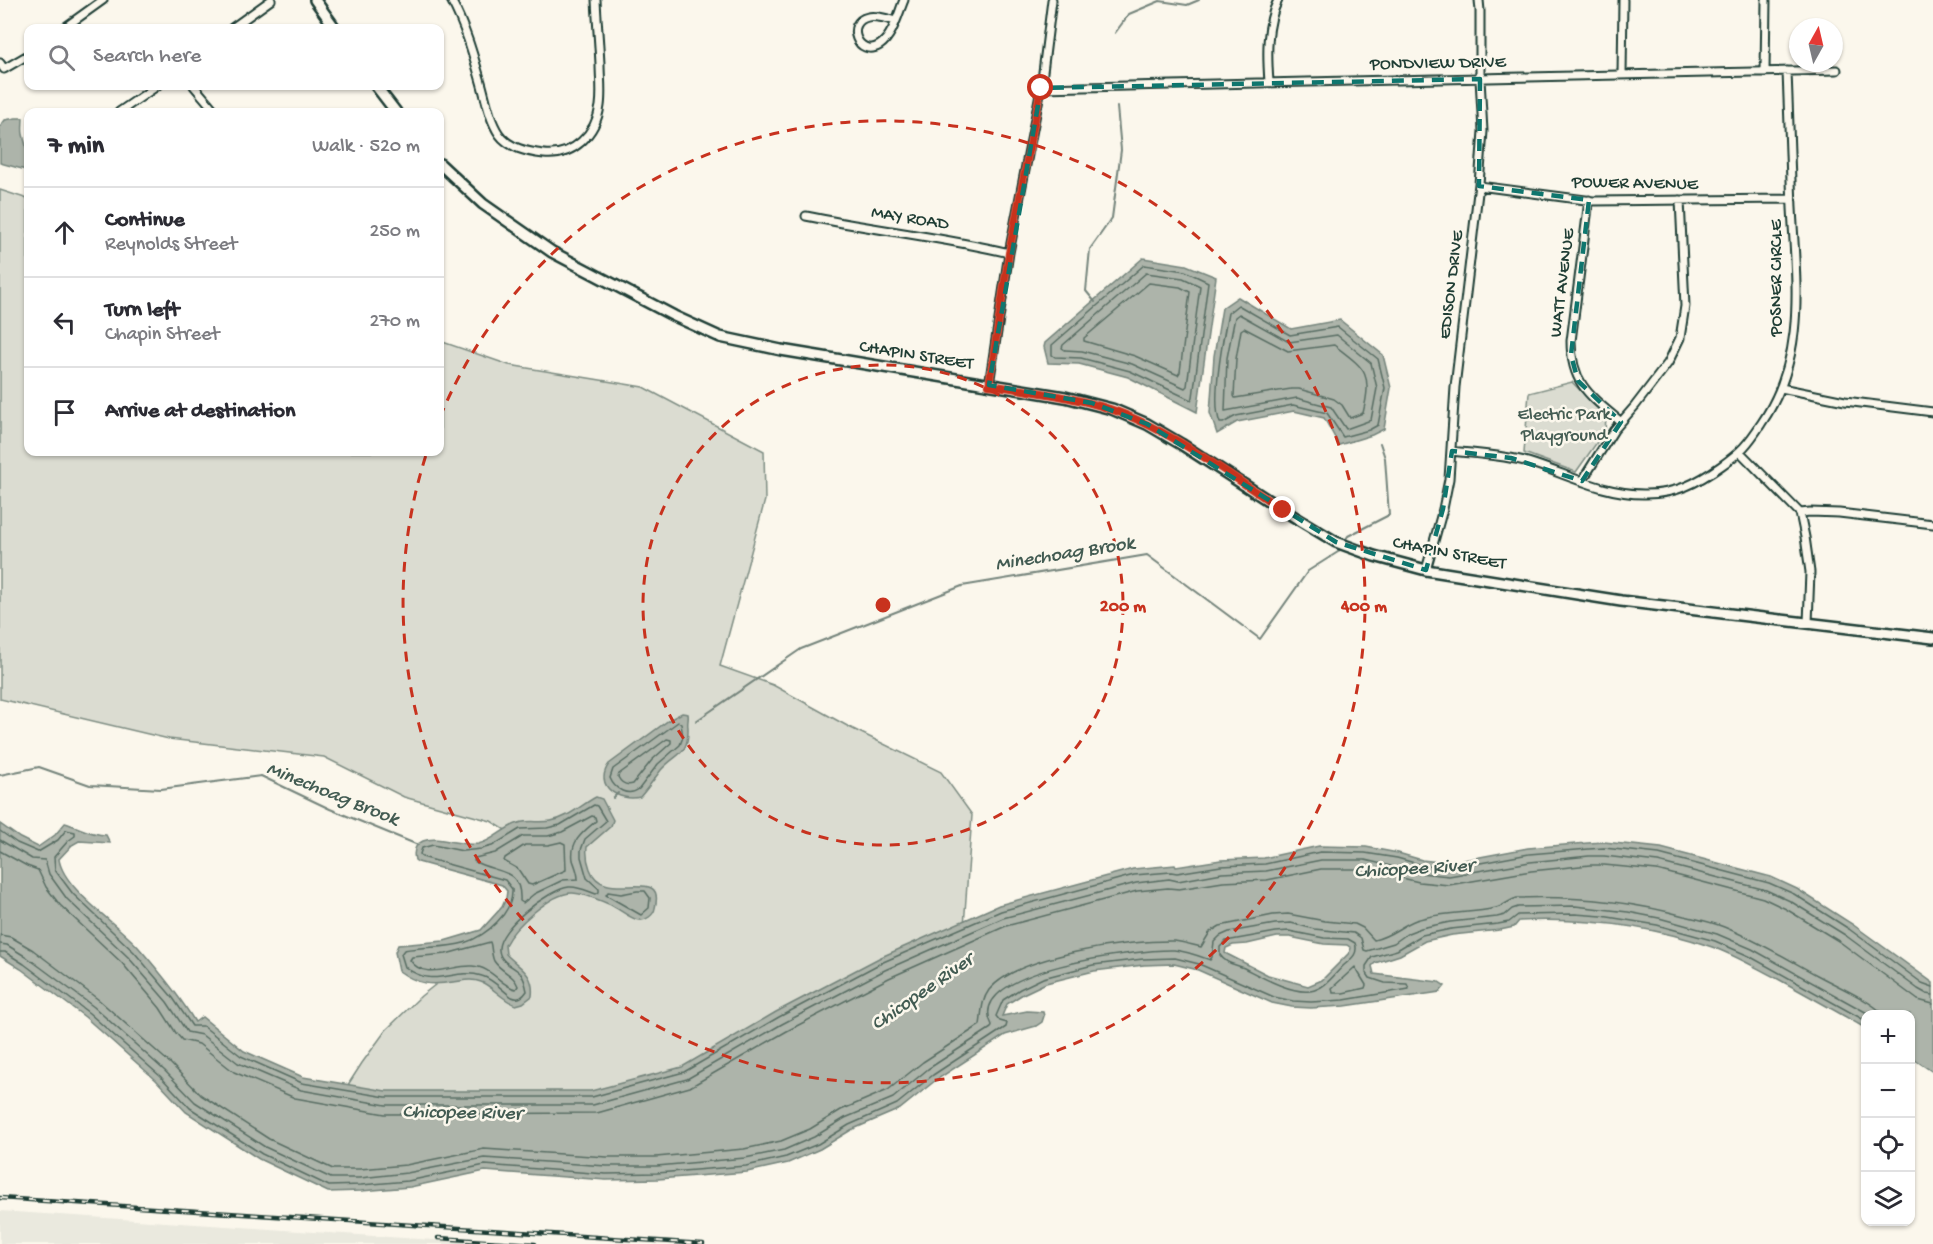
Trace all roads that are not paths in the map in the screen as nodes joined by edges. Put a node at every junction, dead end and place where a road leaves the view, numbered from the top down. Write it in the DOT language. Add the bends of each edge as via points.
graph roads {
  1 [pos="103,0"];
  2 [pos="271,0"];
  3 [pos="315,0"];
  4 [pos="451,0"];
  5 [pos="596,0"];
  6 [pos="904,0"];
  7 [pos="1052,0"];
  8 [pos="1278,0"];
  9 [pos="1479,0"];
  10 [pos="1623,0"];
  11 [pos="1766,0"];
  12 [pos="896,21"];
  13 [pos="70,24"];
  14 [pos="238,24"];
  15 [pos="332,24"];
  16 [pos="24,57"];
  17 [pos="2,66"];
  18 [pos="1787,71"];
  19 [pos="1766,72"];
  20 [pos="1622,75"];
  21 [pos="1480,79"];
  22 [pos="1269,82"];
  23 [pos="1041,88"];
  24 [pos="151,90"];
  25 [pos="197,90"];
  26 [pos="379,90"];
  27 [pos="125,108"];
  28 [pos="213,108"];
  29 [pos="393,108"];
  30 [pos="444,168"];
  31 [pos="1479,186"];
  32 [pos="1792,199"];
  33 [pos="1589,200"];
  34 [pos="1680,200"];
  35 [pos="806,216"];
  36 [pos="1009,253"];
  37 [pos="989,385"];
  38 [pos="1781,388"];
  39 [pos="1933,412"];
  40 [pos="1621,422"];
  41 [pos="1452,451"];
  42 [pos="1740,452"];
  43 [pos="1582,481"];
  44 [pos="1800,513"];
  45 [pos="1933,524"];
  46 [pos="1426,570"];
  47 [pos="1808,623"];
  48 [pos="1933,638"];
  1 -- 13 [label="street"];
  2 -- 14 [label="street"];
  3 -- 15 [label="main road"];
  4 -- 5 [label="street" via="498,131 513,146 547,155 569,151 585,140 597,117 600,95"];
  6 -- 12 [label="street"];
  7 -- 23 [label="street"];
  8 -- 22 [label="street" via="1270,24"];
  9 -- 21 [label="street, EDISON DRIVE"];
  10 -- 20 [label="street"];
  11 -- 19 [label="street"];
  12 -- 12 [label="street" via="869,16 857,24 855,38 860,45 874,48"];
  16 -- 17 [label="street"];
  18 -- 19 [label="street, PONDVIEW DRIVE"];
  18 -- 32 [label="street, POSNER CIRCLE"];
  19 -- 20 [label="street, PONDVIEW DRIVE"];
  20 -- 21 [label="street, PONDVIEW DRIVE"];
  21 -- 22 [label="street, PONDVIEW DRIVE"];
  21 -- 31 [label="street, EDISON DRIVE" via="1483,131"];
  22 -- 23 [label="street, PONDVIEW DRIVE"];
  23 -- 36 [label="street"];
  24 -- 27 [label="street"];
  25 -- 28 [label="street"];
  26 -- 29 [label="main road"];
  30 -- 37 [label="main road, CHAPIN STREET" via="483,204 552,252 720,337"];
  31 -- 33 [label="street, POWER AVENUE"];
  31 -- 41 [label="street, EDISON DRIVE" via="1455,387"];
  32 -- 34 [label="street, POWER AVENUE"];
  32 -- 38 [label="street, POSNER CIRCLE" via="1796,325"];
  33 -- 34 [label="street, POWER AVENUE"];
  33 -- 40 [label="street, WATT AVENUE" via="1571,341 1573,369 1585,390"];
  34 -- 40 [label="street" via="1685,285 1683,328 1668,363"];
  35 -- 36 [label="street, MAY ROAD"];
  36 -- 37 [label="street"];
  37 -- 46 [label="main road, CHAPIN STREET" via="1092,403 1128,416 1181,444 1336,542"];
  38 -- 39 [label="street"];
  38 -- 42 [label="street, POSNER CIRCLE"];
  40 -- 43 [label="street"];
  41 -- 43 [label="street, POSNER CIRCLE" via="1511,458"];
  41 -- 46 [label="street, EDISON DRIVE" via="1443,509"];
  42 -- 43 [label="street, POSNER CIRCLE" via="1698,482 1671,492 1630,494"];
  42 -- 44 [label="street"];
  44 -- 45 [label="street" via="1839,513"];
  44 -- 47 [label="street" via="1809,572"];
  46 -- 47 [label="main road, CHAPIN STREET" via="1621,601"];
  47 -- 48 [label="main road, CHAPIN STREET"];
}
